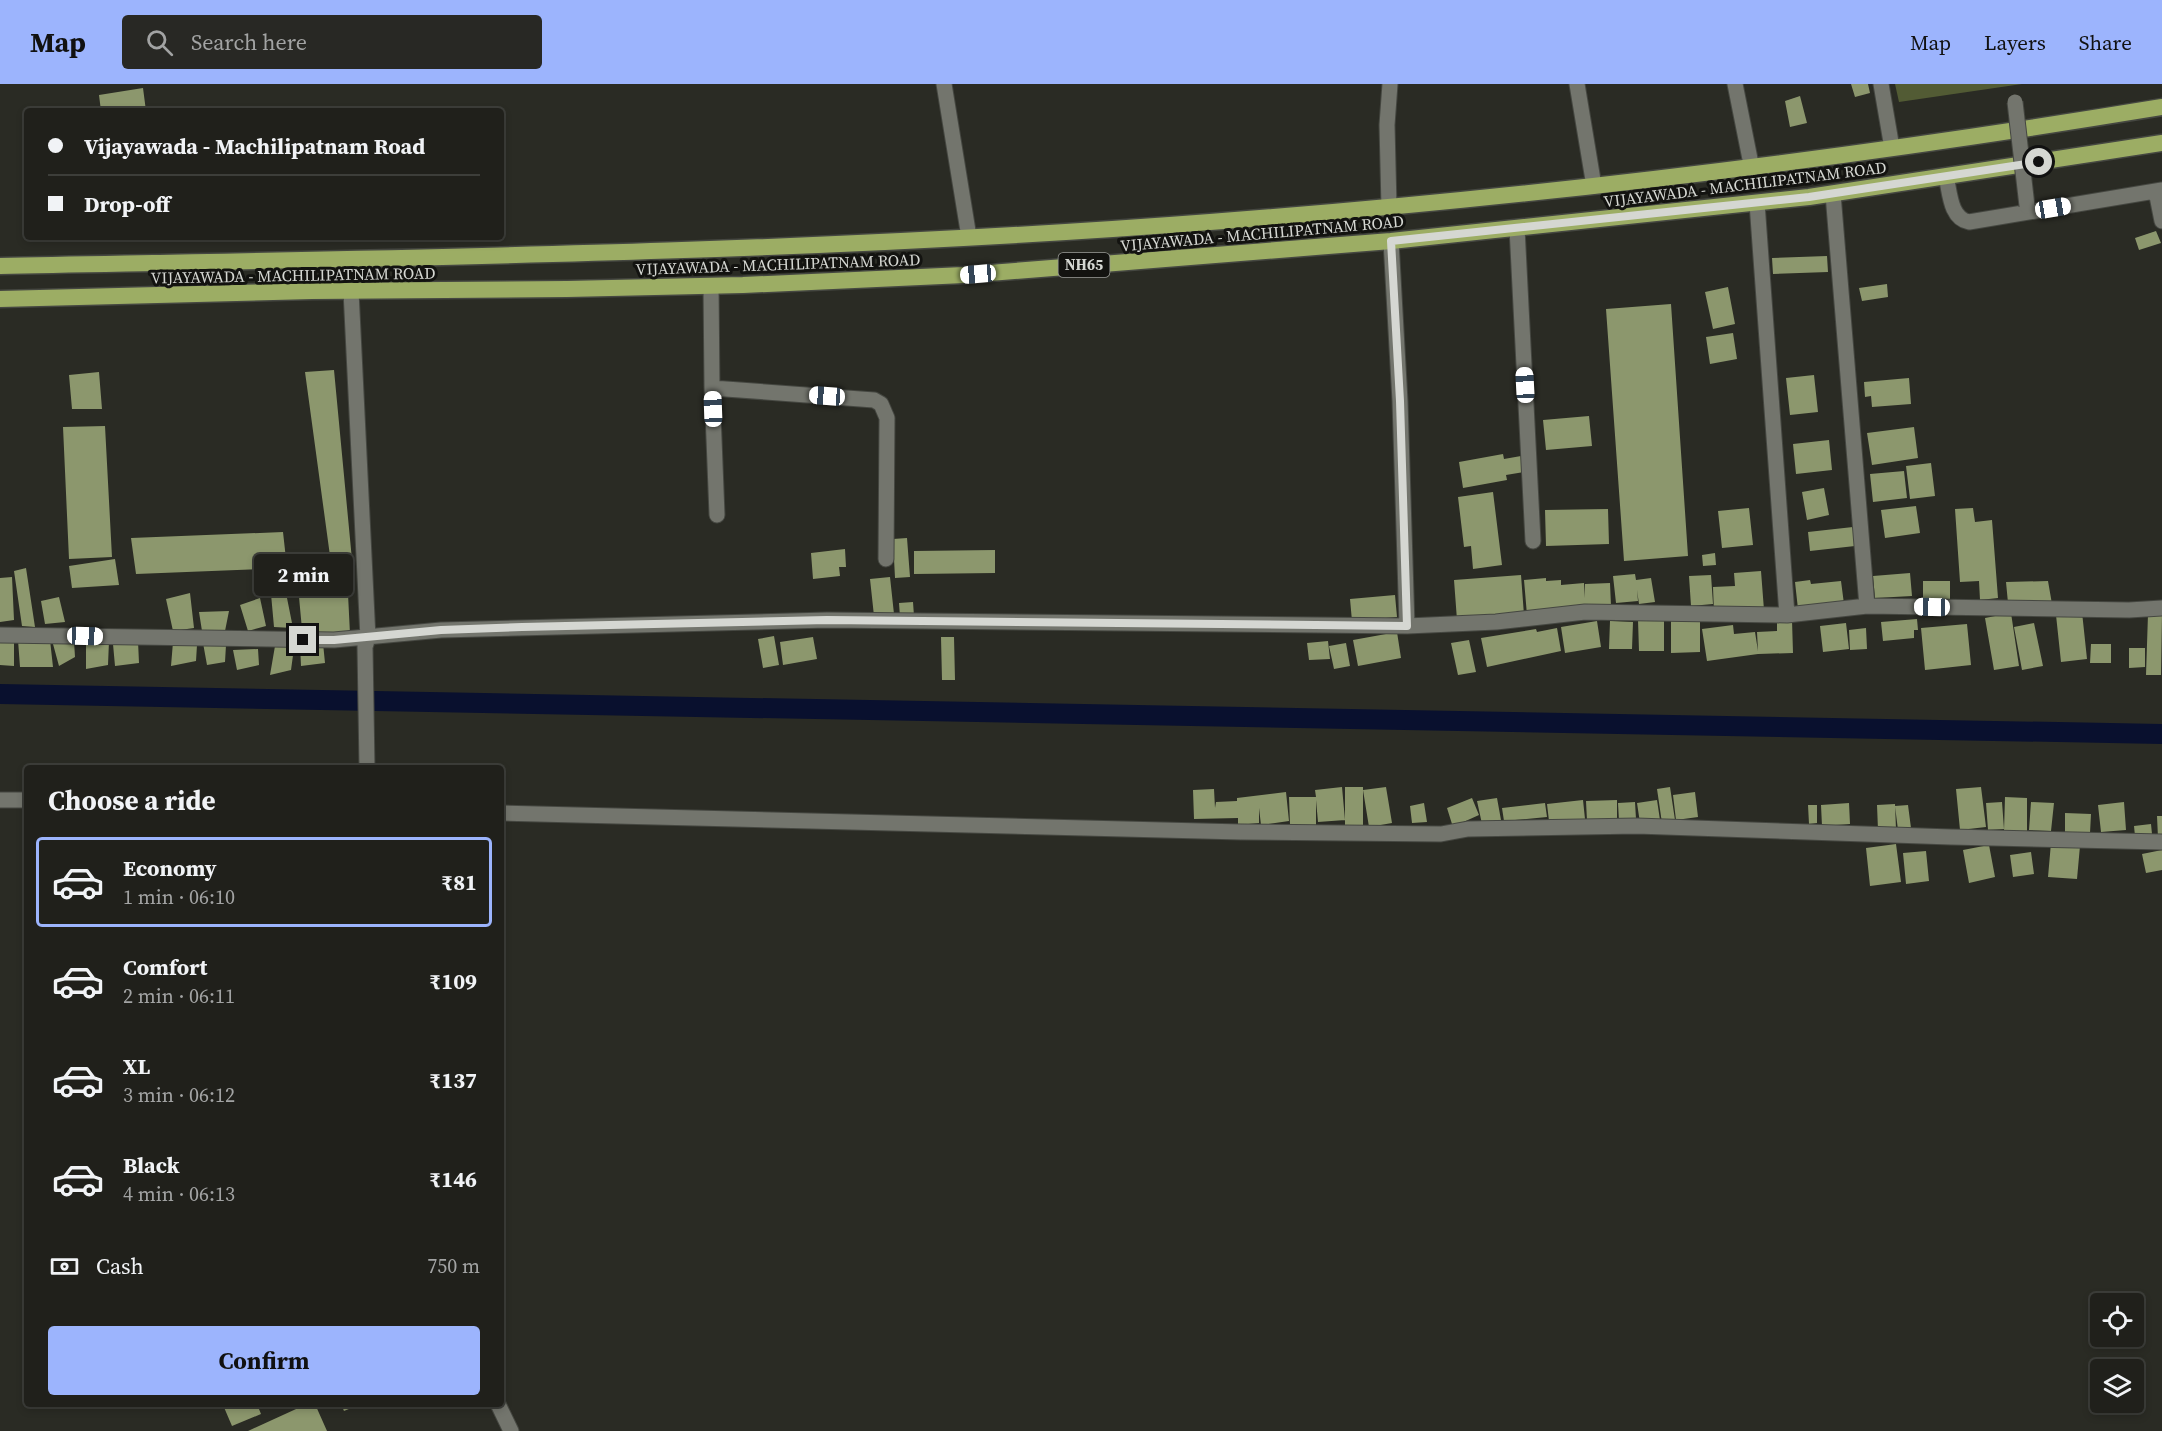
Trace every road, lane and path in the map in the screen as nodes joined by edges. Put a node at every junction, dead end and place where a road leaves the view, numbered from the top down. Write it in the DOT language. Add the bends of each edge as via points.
graph roads {
  1 [pos="944,84"];
  2 [pos="1390,84"];
  3 [pos="1577,84"];
  4 [pos="1735,84"];
  5 [pos="1881,84"];
  6 [pos="2015,102"];
  7 [pos="2162,107"];
  8 [pos="2162,143"];
  9 [pos="1892,148"];
  10 [pos="1752,168"];
  11 [pos="1946,176"];
  12 [pos="1594,186"];
  13 [pos="2159,191"];
  14 [pos="1833,194"];
  15 [pos="1757,203"];
  16 [pos="2027,206"];
  17 [pos="1389,207"];
  18 [pos="2162,220"];
  19 [pos="1517,228"];
  20 [pos="969,237"];
  21 [pos="1391,241"];
  22 [pos="0,266"];
  23 [pos="711,286"];
  24 [pos="351,291"];
  25 [pos="0,299"];
  26 [pos="712,388"];
  27 [pos="717,515"];
  28 [pos="1533,541"];
  29 [pos="886,559"];
  30 [pos="1867,606"];
  31 [pos="2162,608"];
  32 [pos="1787,615"];
  33 [pos="1407,626"];
  34 [pos="0,635"];
  35 [pos="367,642"];
  36 [pos="368,765"];
  37 [pos="0,800"];
  38 [pos="24,800"];
  39 [pos="504,813"];
  40 [pos="2162,842"];
  41 [pos="499,1407"];
  42 [pos="511,1431"];
  1 -- 20 [label="street"];
  2 -- 17 [label="street"];
  3 -- 12 [label="street"];
  4 -- 10 [label="street"];
  5 -- 9 [label="street"];
  6 -- 16 [label="street, bridge"];
  7 -- 9 [label="highway, VIJAYAWADA - MACHILIPATNAM ROAD / NH65"];
  8 -- 11 [label="highway, VIJAYAWADA - MACHILIPATNAM ROAD / NH65"];
  9 -- 10 [label="highway, VIJAYAWADA - MACHILIPATNAM ROAD / NH65"];
  10 -- 12 [label="highway, VIJAYAWADA - MACHILIPATNAM ROAD / NH65"];
  11 -- 13 [label="street" via="1956,215 1970,222"];
  11 -- 14 [label="highway, VIJAYAWADA - MACHILIPATNAM ROAD / NH65"];
  12 -- 17 [label="highway, VIJAYAWADA - MACHILIPATNAM ROAD / NH65"];
  13 -- 18 [label="street"];
  14 -- 15 [label="highway, VIJAYAWADA - MACHILIPATNAM ROAD / NH65"];
  14 -- 30 [label="street"];
  15 -- 19 [label="highway, VIJAYAWADA - MACHILIPATNAM ROAD / NH65"];
  15 -- 32 [label="street"];
  17 -- 20 [label="highway, VIJAYAWADA - MACHILIPATNAM ROAD / NH65"];
  19 -- 21 [label="highway, VIJAYAWADA - MACHILIPATNAM ROAD / NH65"];
  19 -- 28 [label="street"];
  20 -- 22 [label="highway, VIJAYAWADA - MACHILIPATNAM ROAD / NH65" via="791,246"];
  21 -- 23 [label="highway, VIJAYAWADA - MACHILIPATNAM ROAD / NH65" via="964,275"];
  21 -- 33 [label="street"];
  23 -- 24 [label="highway, VIJAYAWADA - MACHILIPATNAM ROAD / NH65"];
  23 -- 26 [label="street"];
  24 -- 25 [label="highway, VIJAYAWADA - MACHILIPATNAM ROAD / NH65"];
  24 -- 35 [label="street"];
  26 -- 27 [label="street"];
  26 -- 29 [label="street" via="874,400 881,404 887,418"];
  30 -- 31 [label="street"];
  30 -- 32 [label="street"];
  32 -- 33 [label="street" via="1585,612"];
  33 -- 35 [label="street" via="827,620 441,630"];
  34 -- 35 [label="street"];
  35 -- 36 [label="street"];
  37 -- 38 [label="street"];
  39 -- 40 [label="street" via="1441,834 1468,829 1637,826"];
  41 -- 42 [label="street"];
}
